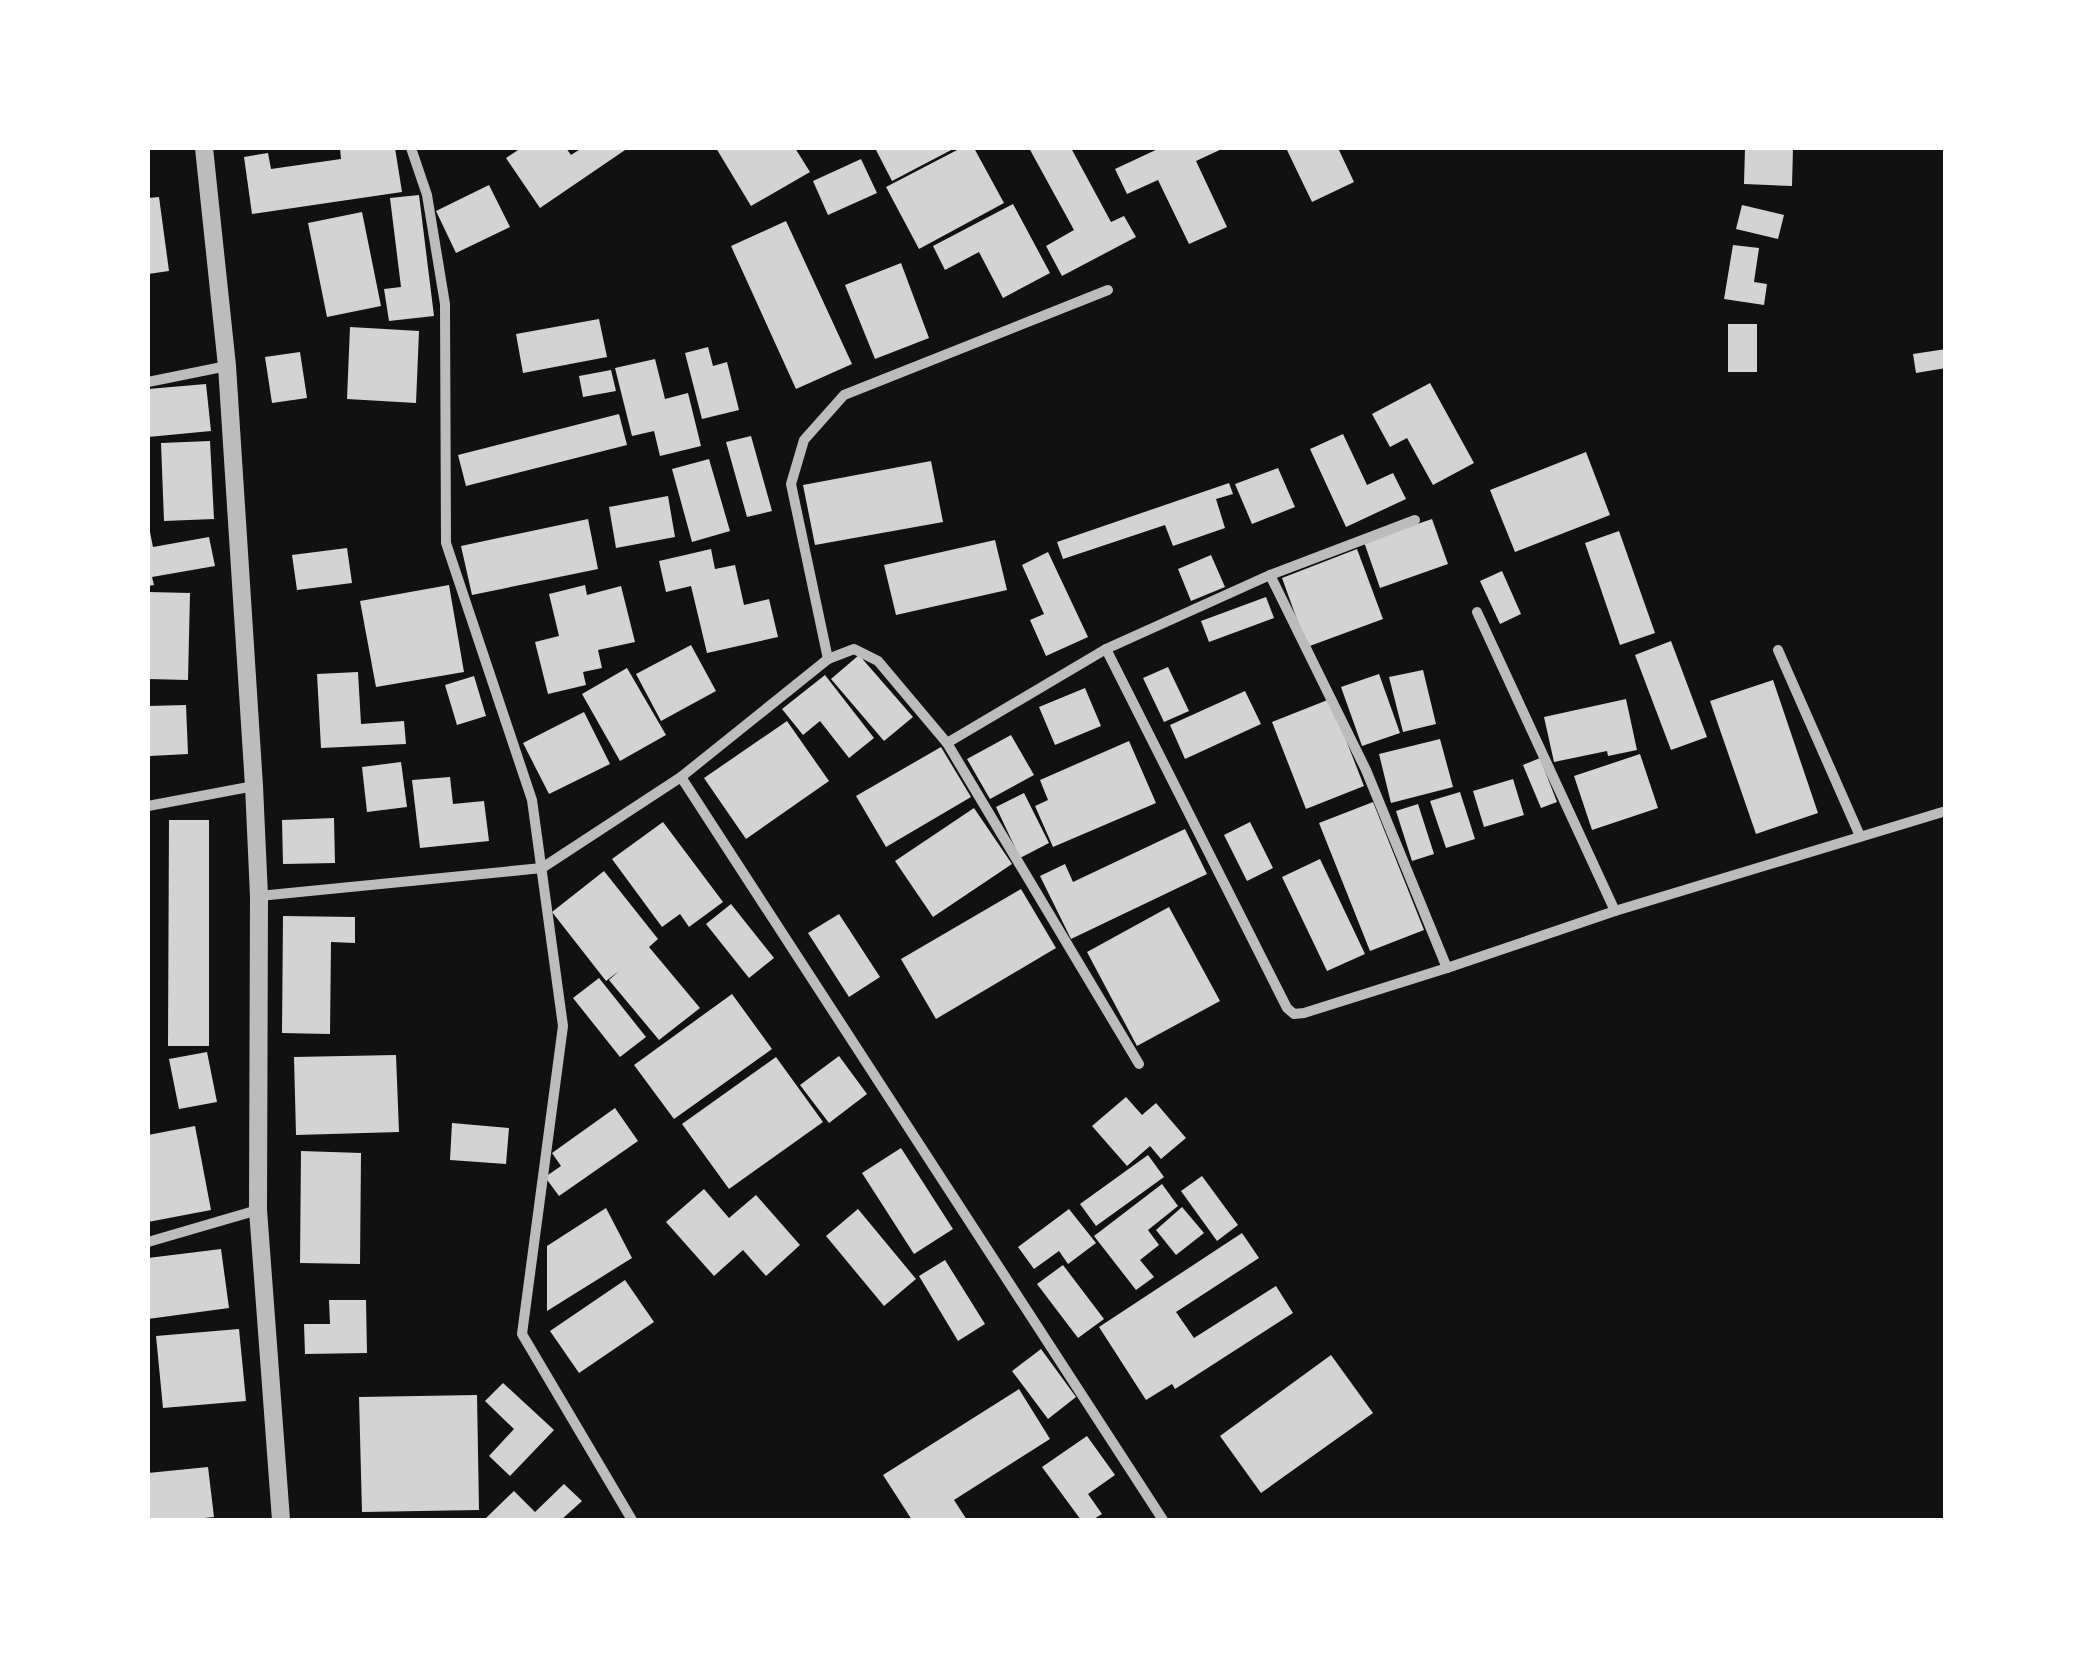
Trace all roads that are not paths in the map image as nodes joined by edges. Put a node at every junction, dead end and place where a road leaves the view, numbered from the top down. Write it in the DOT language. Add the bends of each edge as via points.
graph roads {
  1 [pos="204,148"];
  2 [pos="411,148"];
  3 [pos="1108,290"];
  4 [pos="227,366"];
  5 [pos="148,382"];
  6 [pos="1415,520"];
  7 [pos="1270,575"];
  8 [pos="1478,612"];
  9 [pos="1106,649"];
  10 [pos="1778,650"];
  11 [pos="828,659"];
  12 [pos="947,743"];
  13 [pos="681,777"];
  14 [pos="254,786"];
  15 [pos="148,806"];
  16 [pos="1946,811"];
  17 [pos="1860,836"];
  18 [pos="542,868"];
  19 [pos="259,896"];
  20 [pos="1615,910"];
  21 [pos="1446,968"];
  22 [pos="1139,1064"];
  23 [pos="258,1210"];
  24 [pos="148,1242"];
  25 [pos="282,1520"];
  26 [pos="632,1520"];
  27 [pos="1164,1520"];
  1 -- 4 [label="street"];
  2 -- 18 [label="street" via="427,195 445,304 446,543 532,800"];
  3 -- 11 [label="street" via="844,394 804,440 791,484"];
  4 -- 5 [label="street"];
  4 -- 14 [label="street"];
  6 -- 7 [label="street"];
  7 -- 9 [label="street"];
  7 -- 21 [label="street" via="1366,770"];
  8 -- 20 [label="street"];
  9 -- 12 [label="street"];
  9 -- 21 [label="street" via="1287,1008 1304,1013"];
  10 -- 17 [label="street"];
  11 -- 12 [label="street" via="854,650 878,661"];
  11 -- 13 [label="street"];
  12 -- 22 [label="street"];
  13 -- 18 [label="street"];
  13 -- 27 [label="street"];
  14 -- 15 [label="street"];
  14 -- 19 [label="street"];
  16 -- 17 [label="street"];
  17 -- 20 [label="street"];
  18 -- 19 [label="street"];
  18 -- 26 [label="street" via="564,1026 522,1334"];
  19 -- 23 [label="street"];
  20 -- 21 [label="street"];
  23 -- 24 [label="street"];
  23 -- 25 [label="street"];
}
